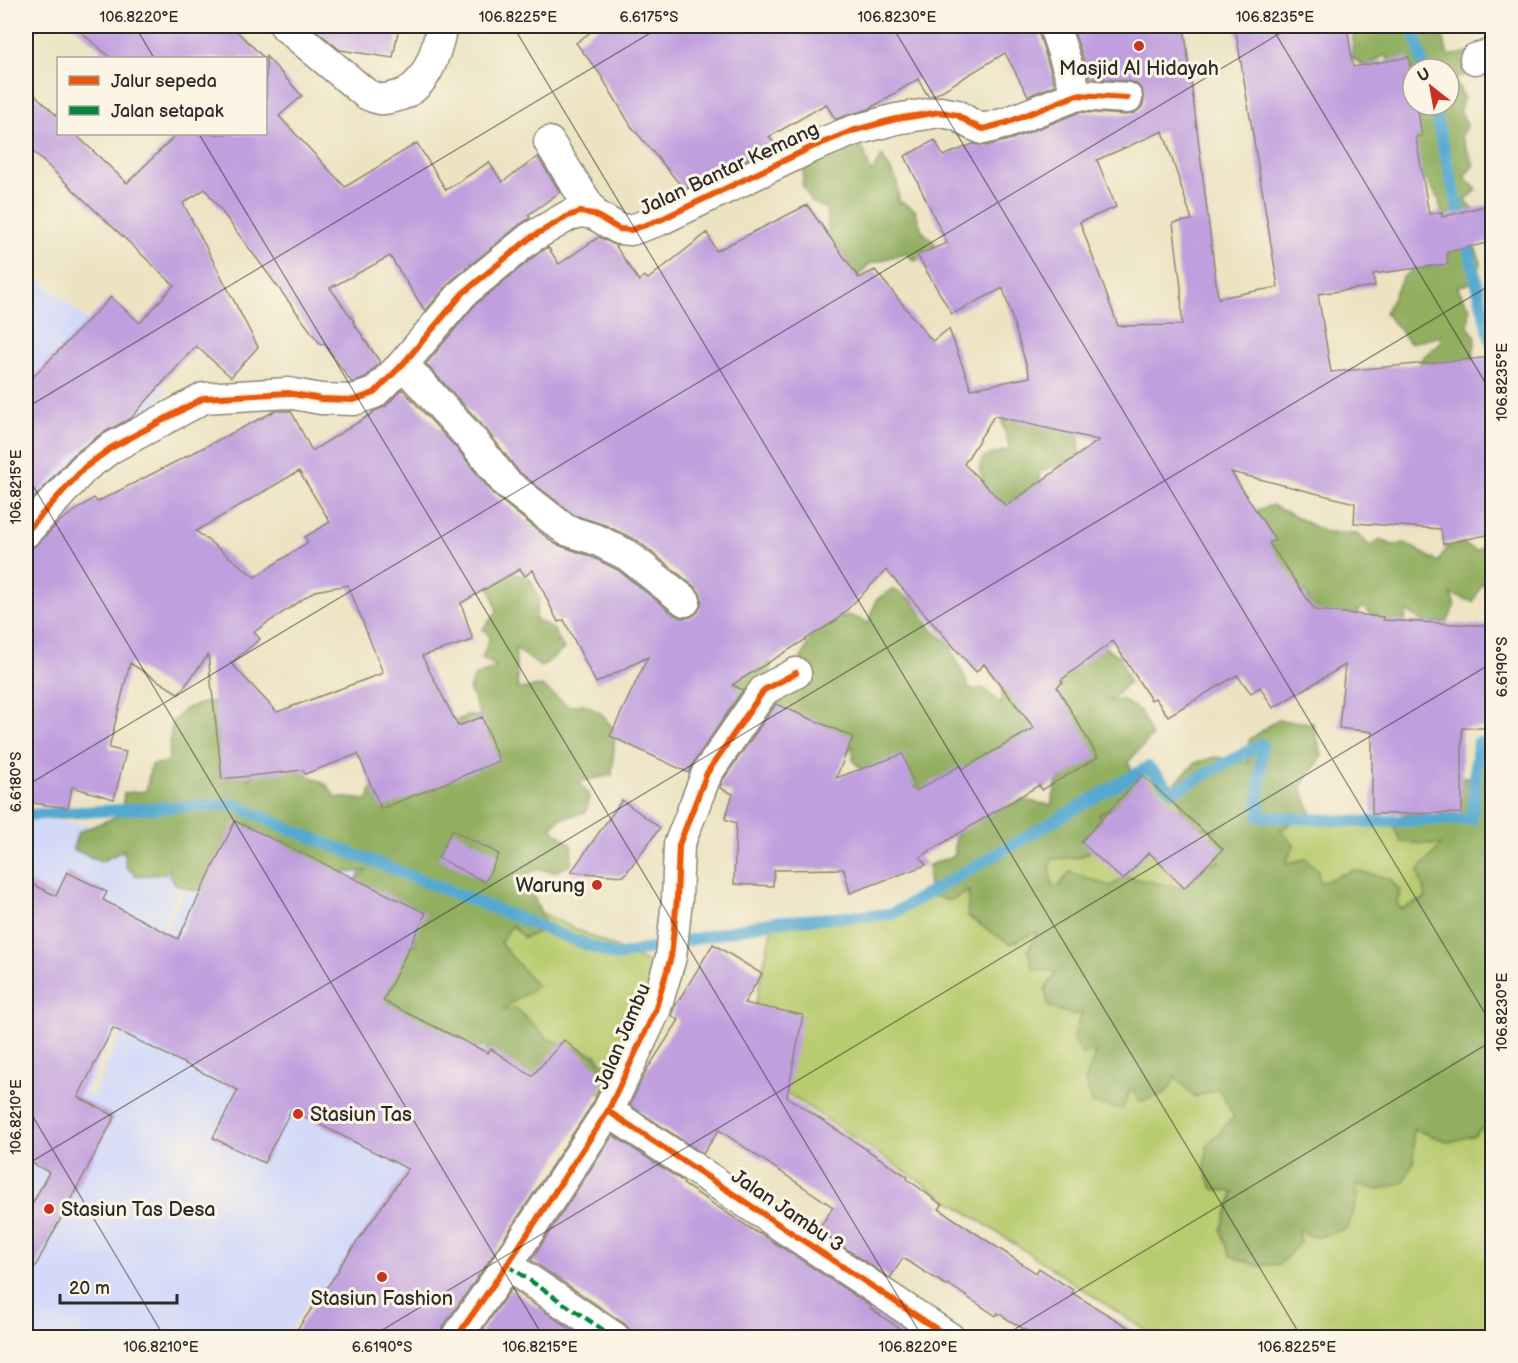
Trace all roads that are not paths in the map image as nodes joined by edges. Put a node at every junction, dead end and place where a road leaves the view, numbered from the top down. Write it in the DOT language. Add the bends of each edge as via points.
graph roads {
  1 [pos="285,26"];
  2 [pos="442,26"];
  3 [pos="1054,26"];
  4 [pos="1077,95"];
  5 [pos="1127,98"];
  6 [pos="549,142"];
  7 [pos="594,214"];
  8 [pos="403,364"];
  9 [pos="26,532"];
  10 [pos="685,601"];
  11 [pos="796,673"];
  12 [pos="608,1111"];
  13 [pos="507,1265"];
  14 [pos="456,1338"];
  15 [pos="615,1338"];
  16 [pos="950,1338"];
  1 -- 2 [label="street" via="366,94 382,99 401,96 420,83 430,66"];
  3 -- 4 [label="street"];
  4 -- 5 [label="street, Jalan Bantar Kemang"];
  4 -- 7 [label="street, Jalan Bantar Kemang" via="983,129 957,115 940,112 852,131 642,228 619,229"];
  6 -- 7 [label="street"];
  7 -- 8 [label="street" via="580,212 568,216 530,238 464,293"];
  8 -- 9 [label="street" via="374,393 354,400 288,393 204,398 111,448 84,468"];
  8 -- 10 [label="street" via="506,483 566,530 627,555"];
  11 -- 12 [label="street, Jalan Jambu" via="764,690 707,773 679,845 671,957 655,1011"];
  12 -- 13 [label="street, Jalan Jambu"];
  12 -- 16 [label="street, Jalan Jambu 3"];
  13 -- 14 [label="street, Jalan Jambu"];
  13 -- 15 [label="street"];
}
